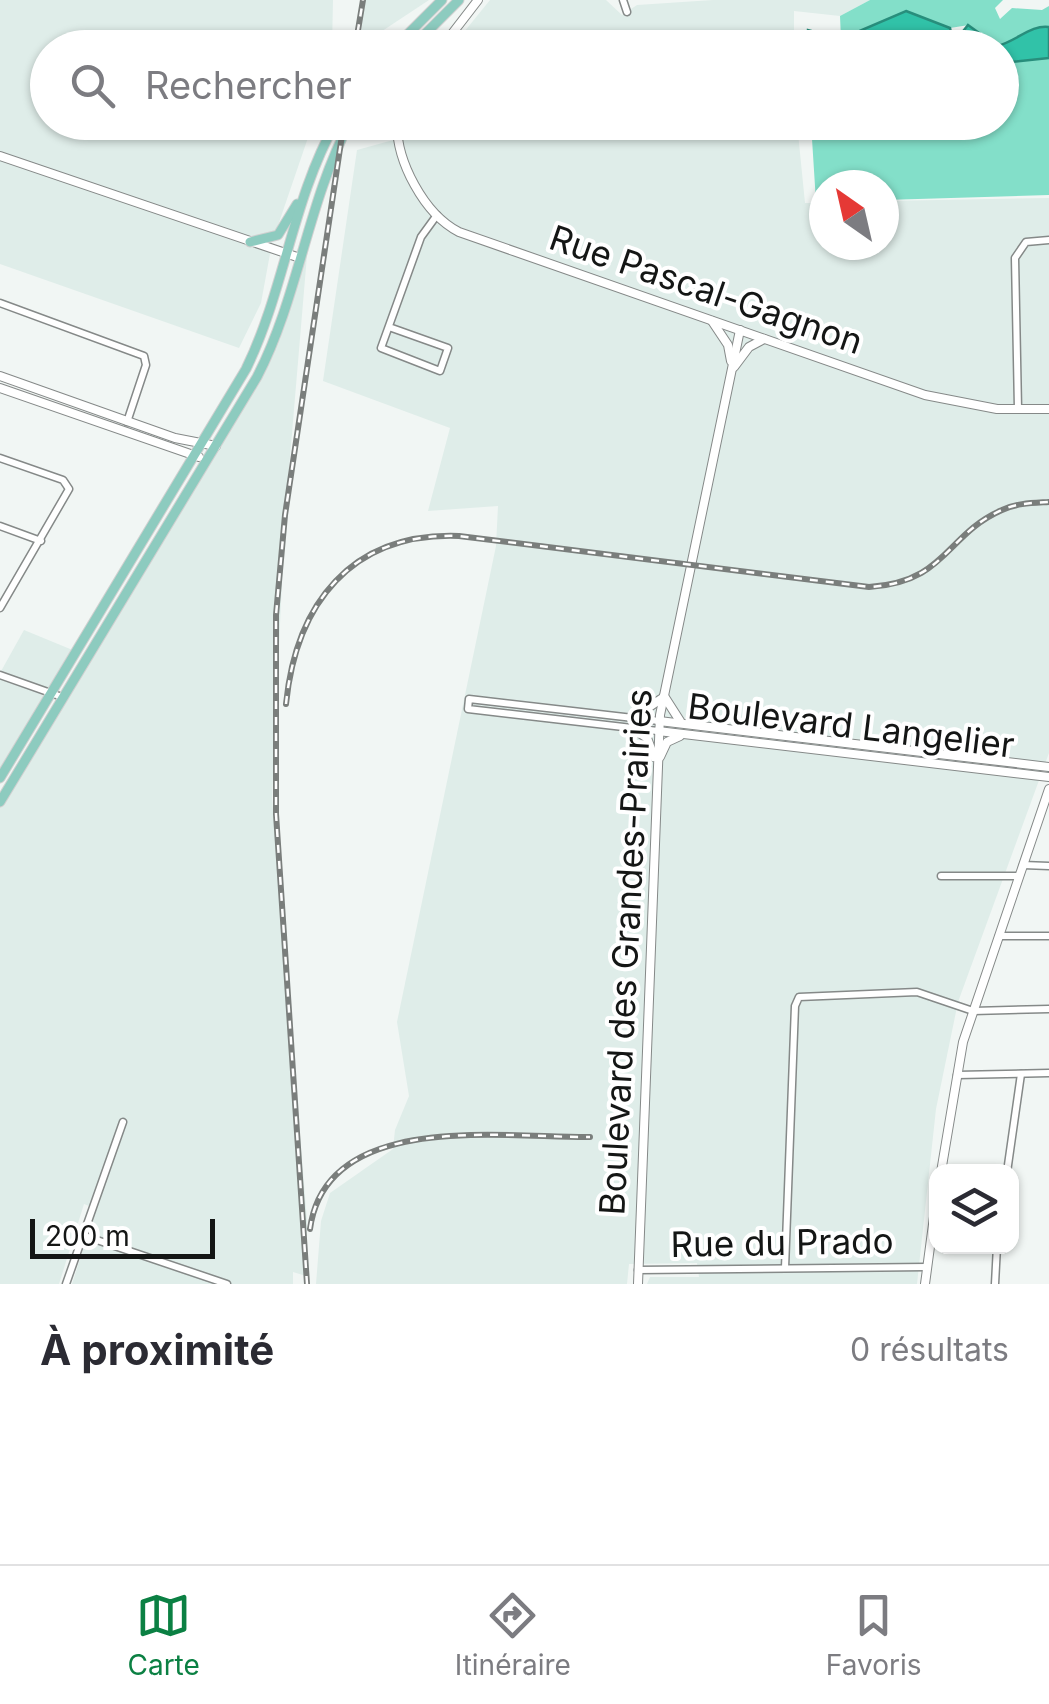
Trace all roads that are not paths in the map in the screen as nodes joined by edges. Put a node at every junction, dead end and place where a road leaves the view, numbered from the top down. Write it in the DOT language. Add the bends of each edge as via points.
graph roads {
  1 [pos="442,0"];
  2 [pos="459,0"];
  3 [pos="478,0"];
  4 [pos="624,0"];
  5 [pos="627,12"];
  6 [pos="412,30"];
  7 [pos="429,30"];
  8 [pos="455,30"];
  9 [pos="328,140"];
  10 [pos="341,140"];
  11 [pos="398,140"];
  12 [pos="0,156"];
  13 [pos="302,198"];
  14 [pos="437,215"];
  15 [pos="1049,240"];
  16 [pos="250,242"];
  17 [pos="286,254"];
  18 [pos="300,258"];
  19 [pos="0,303"];
  20 [pos="712,321"];
  21 [pos="389,327"];
  22 [pos="740,330"];
  23 [pos="764,339"];
  24 [pos="732,371"];
  25 [pos="0,376"];
  26 [pos="0,388"];
  27 [pos="1018,410"];
  28 [pos="1049,410"];
  29 [pos="127,421"];
  30 [pos="124,431"];
  31 [pos="200,445"];
  32 [pos="216,446"];
  33 [pos="194,455"];
  34 [pos="0,458"];
  35 [pos="208,460"];
  36 [pos="0,526"];
  37 [pos="41,540"];
  38 [pos="3,596"];
  39 [pos="0,608"];
  40 [pos="0,675"];
  41 [pos="50,693"];
  42 [pos="664,696"];
  43 [pos="62,697"];
  44 [pos="632,723"];
  45 [pos="684,724"];
  46 [pos="658,726"];
  47 [pos="696,735"];
  48 [pos="1049,766"];
  49 [pos="656,771"];
  50 [pos="1049,777"];
  51 [pos="0,778"];
  52 [pos="11,784"];
  53 [pos="1049,788"];
  54 [pos="0,802"];
  55 [pos="1023,865"];
  56 [pos="1049,866"];
  57 [pos="941,876"];
  58 [pos="1019,876"];
  59 [pos="999,936"];
  60 [pos="1049,936"];
  61 [pos="1049,1009"];
  62 [pos="974,1011"];
  63 [pos="1021,1074"];
  64 [pos="1049,1074"];
  65 [pos="956,1075"];
  66 [pos="124,1122"];
  67 [pos="942,1164"];
  68 [pos="1008,1164"];
  69 [pos="82,1236"];
  70 [pos="929,1253"];
  71 [pos="997,1254"];
  72 [pos="927,1267"];
  73 [pos="785,1268"];
  74 [pos="638,1270"];
  75 [pos="66,1284"];
  76 [pos="226,1284"];
  77 [pos="638,1284"];
  78 [pos="925,1284"];
  79 [pos="995,1284"];
  1 -- 6 [label="main road"];
  2 -- 7 [label="main road"];
  3 -- 8 [label="main road"];
  4 -- 5 [label="street"];
  9 -- 13 [label="main road"];
  10 -- 18 [label="main road" via="322,178"];
  11 -- 14 [label="main road, Rue Pascal-Gagnon"];
  12 -- 16 [label="main road"];
  13 -- 16 [label="main road" via="278,236"];
  13 -- 17 [label="main road"];
  14 -- 20 [label="main road, Rue Pascal-Gagnon" via="465,234"];
  14 -- 21 [label="street" via="420,237"];
  15 -- 27 [label="street" via="1026,242 1015,258"];
  16 -- 17 [label="main road"];
  17 -- 18 [label="main road"];
  17 -- 31 [label="main road" via="255,350"];
  18 -- 32 [label="main road" via="268,355"];
  19 -- 29 [label="street" via="136,350 146,360"];
  20 -- 22 [label="main road, Rue Pascal-Gagnon"];
  20 -- 24 [label="main road" via="728,345"];
  21 -- 21 [label="street" via="381,348 440,370 448,348"];
  22 -- 23 [label="main road, Rue Pascal-Gagnon"];
  22 -- 24 [label="main road, Boulevard des Grandes-Prairies"];
  23 -- 24 [label="main road"];
  23 -- 27 [label="main road, Rue Pascal-Gagnon" via="924,395"];
  24 -- 42 [label="main road, Boulevard des Grandes-Prairies"];
  25 -- 29 [label="main road"];
  26 -- 30 [label="main road"];
  27 -- 28 [label="main road, Rue Pascal-Gagnon"];
  29 -- 30 [label="street"];
  29 -- 31 [label="main road"];
  30 -- 33 [label="main road"];
  31 -- 32 [label="main road"];
  31 -- 33 [label="main road"];
  32 -- 35 [label="main road"];
  33 -- 35 [label="main road"];
  33 -- 41 [label="main road"];
  34 -- 37 [label="street" via="63,480 68,492"];
  35 -- 43 [label="main road"];
  36 -- 37 [label="street"];
  37 -- 38 [label="street"];
  38 -- 39 [label="street"];
  40 -- 41 [label="street"];
  41 -- 43 [label="street"];
  41 -- 51 [label="main road"];
  42 -- 44 [label="main road"];
  42 -- 45 [label="main road"];
  42 -- 46 [label="main road, Boulevard des Grandes-Prairies"];
  43 -- 52 [label="main road"];
  44 -- 44 [label="street, Boulevard Langelier" via="469,699 468,708"];
  44 -- 46 [label="street, Boulevard Langelier"];
  44 -- 49 [label="main road" via="647,738"];
  45 -- 46 [label="main road, Boulevard Langelier"];
  45 -- 48 [label="main road, Boulevard Langelier"];
  46 -- 47 [label="main road, Boulevard Langelier"];
  46 -- 49 [label="main road, Boulevard des Grandes-Prairies"];
  47 -- 49 [label="main road" via="667,742"];
  47 -- 50 [label="main road, Boulevard Langelier"];
  49 -- 74 [label="main road, Boulevard des Grandes-Prairies"];
  51 -- 52 [label="street"];
  52 -- 54 [label="main road"];
  53 -- 55 [label="main road"];
  55 -- 56 [label="street"];
  55 -- 58 [label="main road"];
  57 -- 58 [label="street"];
  58 -- 59 [label="main road"];
  59 -- 60 [label="street"];
  59 -- 62 [label="main road"];
  61 -- 62 [label="street"];
  62 -- 65 [label="main road"];
  62 -- 73 [label="street" via="916,992 799,997"];
  63 -- 64 [label="street"];
  63 -- 65 [label="street"];
  63 -- 68 [label="street"];
  65 -- 67 [label="main road"];
  66 -- 69 [label="street"];
  69 -- 75 [label="street"];
  69 -- 76 [label="street"];
  70 -- 72 [label="main road"];
  71 -- 79 [label="street"];
  72 -- 73 [label="street, Rue du Prado"];
  72 -- 78 [label="main road"];
  73 -- 74 [label="street, Rue du Prado"];
  74 -- 77 [label="main road, Boulevard des Grandes-Prairies"];
}
